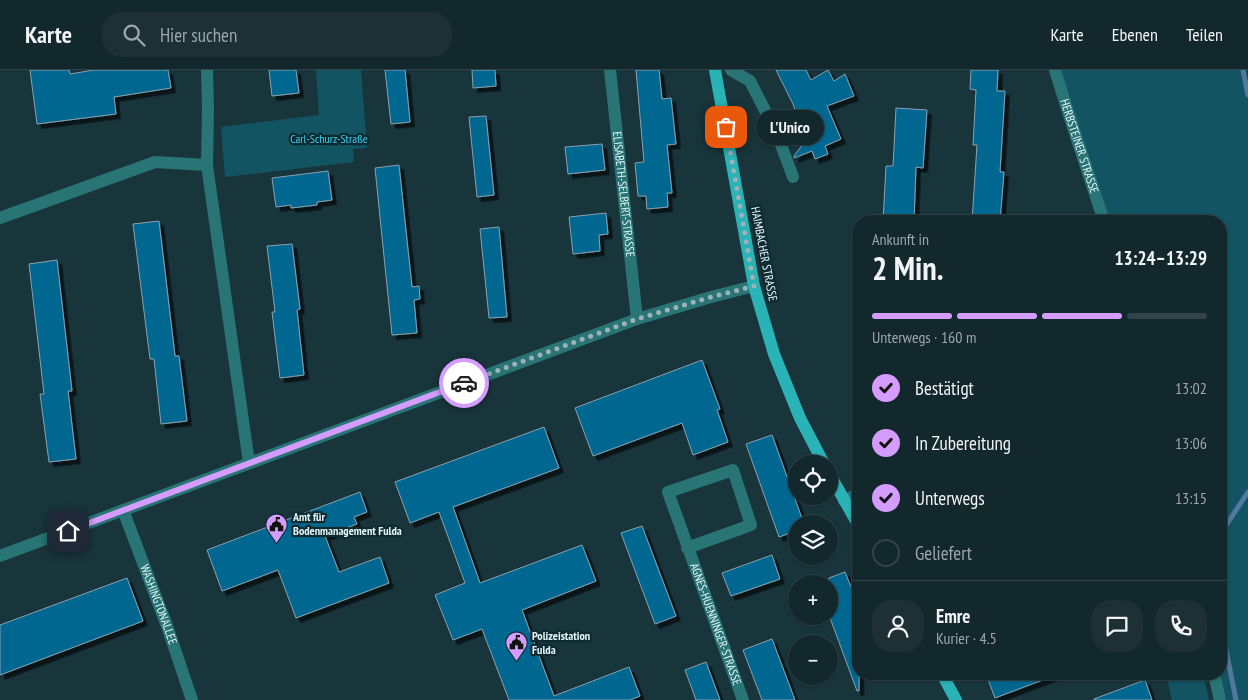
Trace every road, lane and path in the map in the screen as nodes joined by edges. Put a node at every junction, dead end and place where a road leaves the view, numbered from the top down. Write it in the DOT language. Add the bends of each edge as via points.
graph roads {
  1 [pos="207,70"];
  2 [pos="610,70"];
  3 [pos="715,70"];
  4 [pos="731,70"];
  5 [pos="1055,70"];
  6 [pos="206,165"];
  7 [pos="793,177"];
  8 [pos="1102,215"];
  9 [pos="0,218"];
  10 [pos="754,286"];
  11 [pos="637,319"];
  12 [pos="819,455"];
  13 [pos="249,463"];
  14 [pos="838,490"];
  15 [pos="852,497"];
  16 [pos="844,501"];
  17 [pos="123,510"];
  18 [pos="852,514"];
  19 [pos="687,548"];
  20 [pos="0,556"];
  21 [pos="945,680"];
  22 [pos="1215,680"];
  23 [pos="192,700"];
  24 [pos="743,700"];
  25 [pos="956,700"];
  26 [pos="1220,700"];
  1 -- 6 [label="street"];
  2 -- 11 [label="street, ELISABETH-SELBERT-STRASSE"];
  3 -- 10 [label="main road, HAIMBACHER STRASSE"];
  4 -- 7 [label="street" via="750,81 777,134"];
  5 -- 8 [label="street, HERBSTEINER STRASSE"];
  6 -- 9 [label="street" via="161,161 144,164"];
  6 -- 13 [label="street"];
  10 -- 11 [label="street"];
  10 -- 12 [label="main road, HAIMBACHER STRASSE" via="774,354"];
  11 -- 13 [label="street"];
  13 -- 17 [label="street"];
  14 -- 16 [label="main road"];
  15 -- 16 [label="street"];
  16 -- 18 [label="main road"];
  17 -- 20 [label="street"];
  17 -- 23 [label="street, WASHINGTONALLEE"];
  19 -- 19 [label="street, AGNES-HUENNINGER-STRASSE" via="668,492 733,470 752,525"];
  19 -- 24 [label="street, AGNES-HUENNINGER-STRASSE"];
  21 -- 25 [label="main road"];
  22 -- 26 [label="street"];
}
